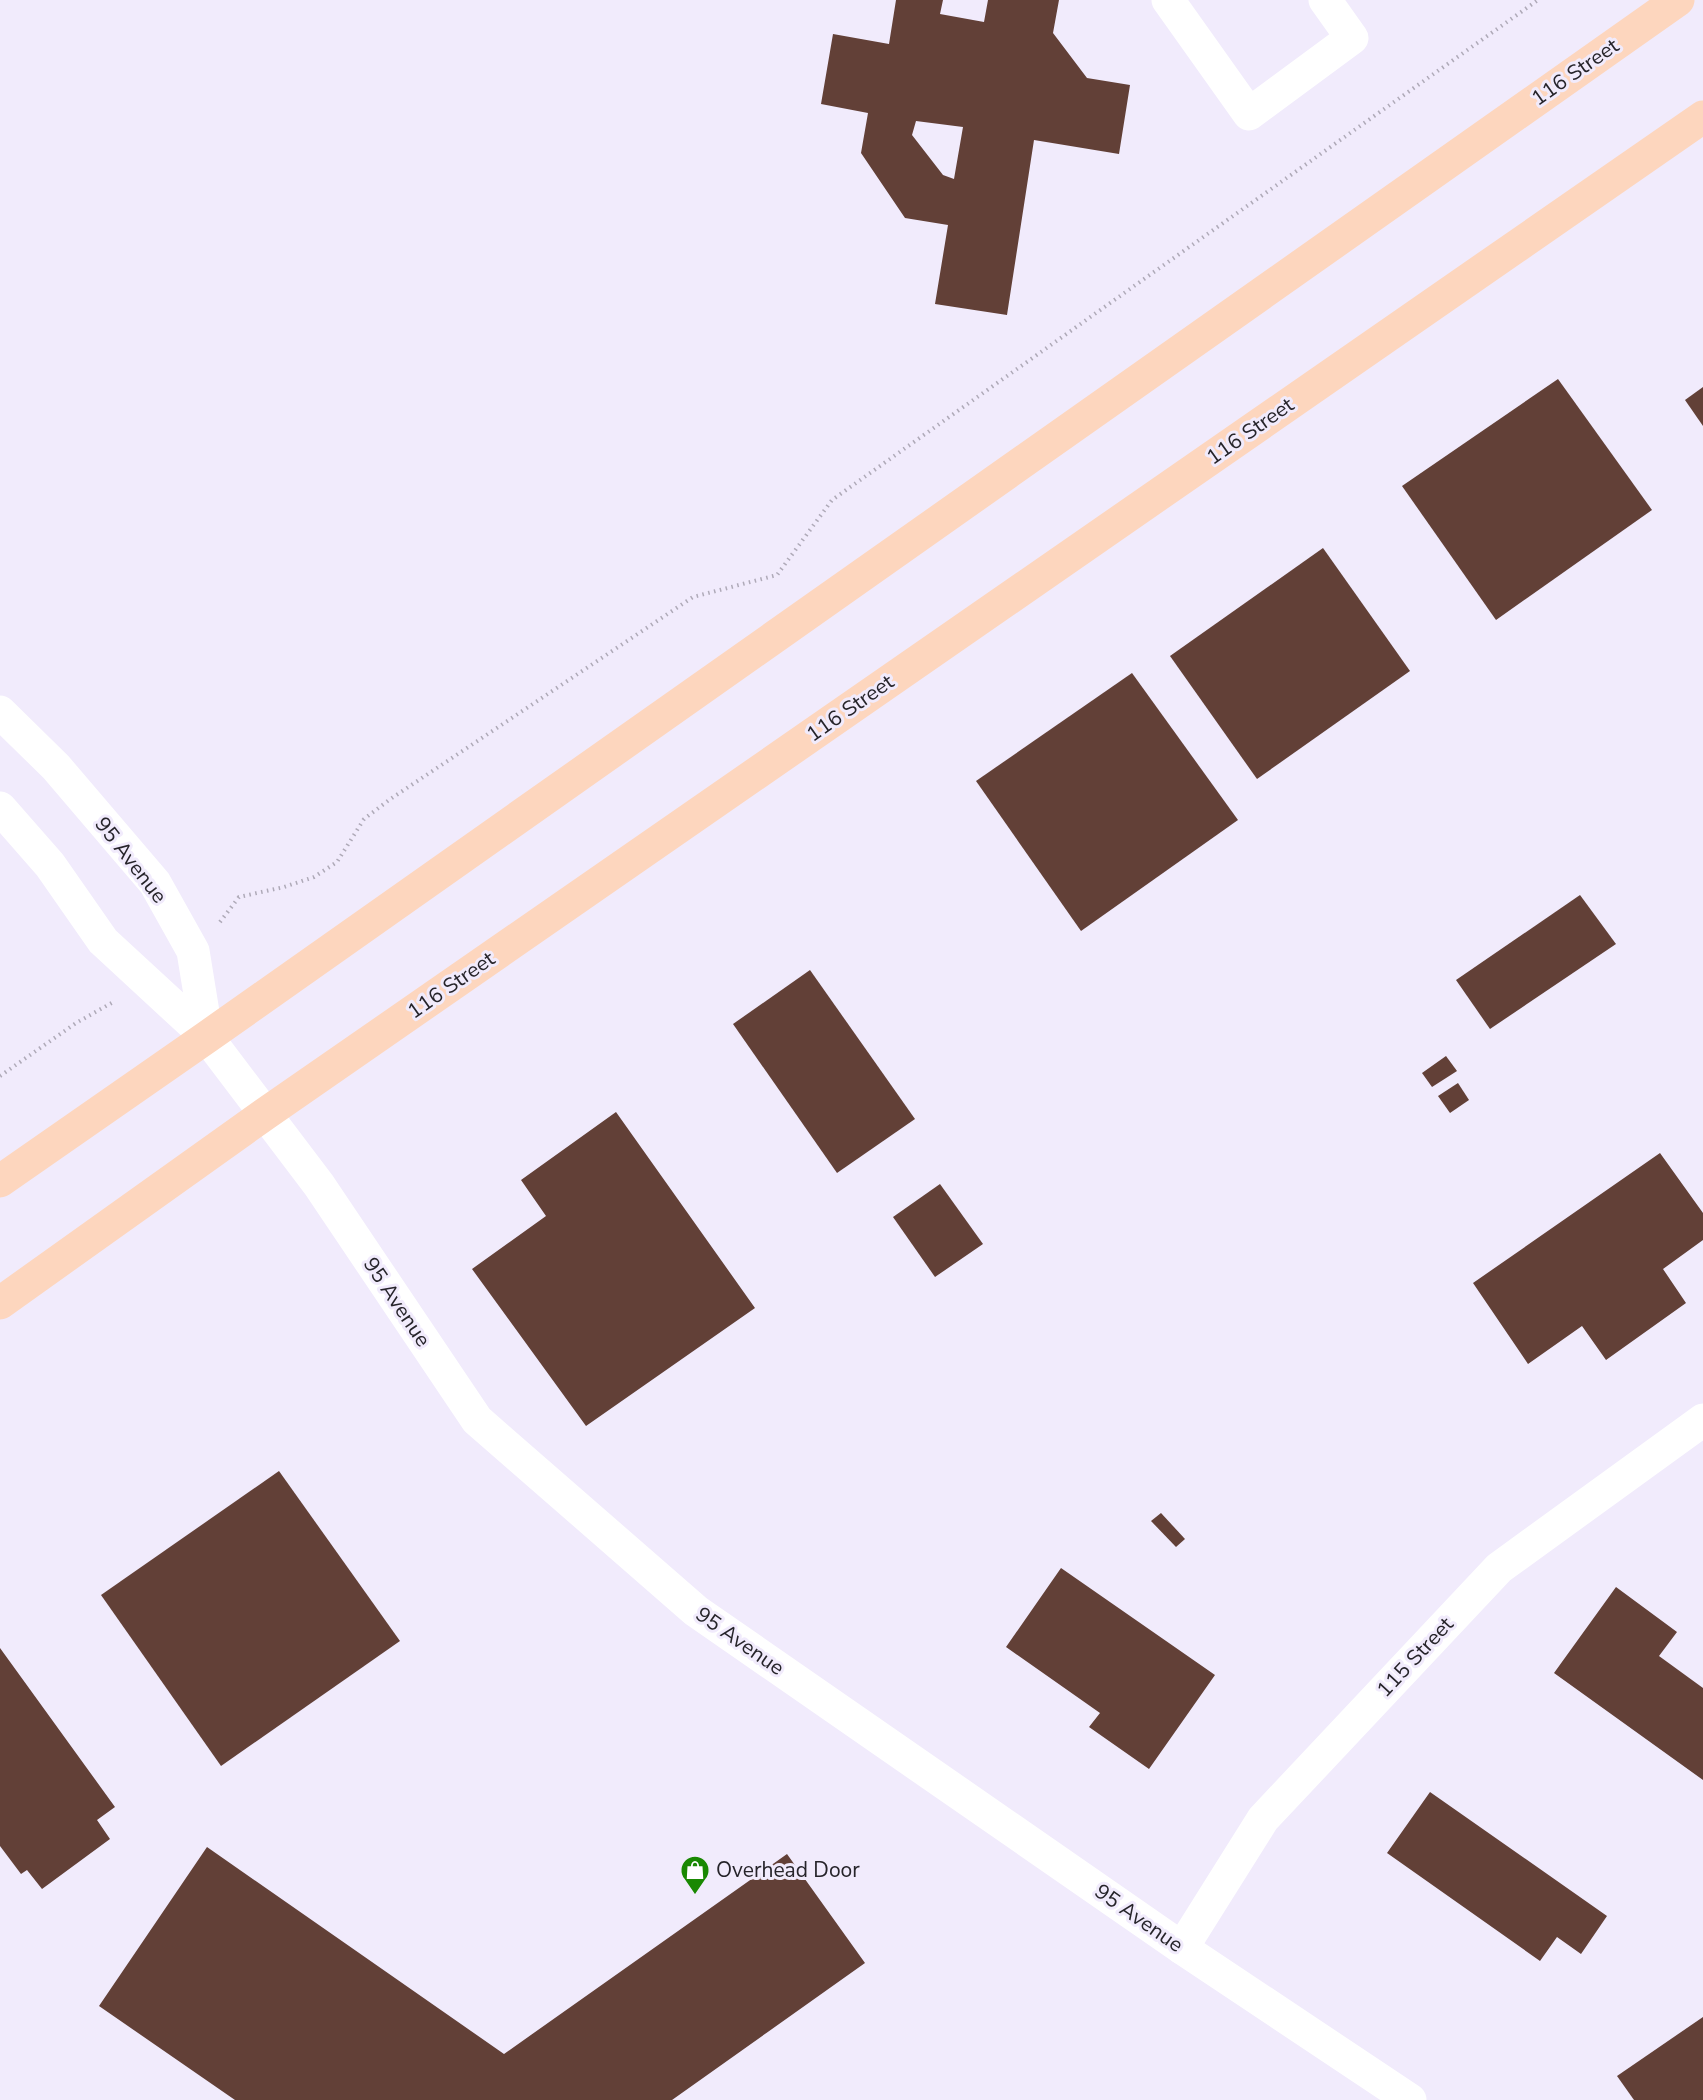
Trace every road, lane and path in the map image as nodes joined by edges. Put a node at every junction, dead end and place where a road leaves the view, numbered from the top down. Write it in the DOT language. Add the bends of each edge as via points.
graph roads {
  1 [pos="1168,0"];
  2 [pos="1538,0"];
  3 [pos="1678,0"];
  4 [pos="1334,3"];
  5 [pos="1703,117"];
  6 [pos="0,712"];
  7 [pos="0,808"];
  8 [pos="193,951"];
  9 [pos="148,982"];
  10 [pos="207,1037"];
  11 [pos="0,1076"];
  12 [pos="265,1114"];
  13 [pos="0,1181"];
  14 [pos="0,1303"];
  15 [pos="1703,1419"];
  16 [pos="1182,1948"];
  17 [pos="1410,2100"];
  1 -- 4 [label="street" via="1249,114 1352,38"];
  2 -- 8 [label="path" via="832,500 777,575 693,597 389,800 364,819 337,862 314,877 239,897 203,944"];
  3 -- 10 [label="main road, 116 Street"];
  5 -- 12 [label="main road, 116 Street"];
  6 -- 8 [label="street, 95 Avenue" via="56,767 155,883"];
  7 -- 9 [label="street, 95 Avenue" via="50,865 103,941"];
  8 -- 10 [label="street, 95 Avenue"];
  9 -- 10 [label="street, 95 Avenue"];
  9 -- 11 [label="path" via="76,1023"];
  10 -- 12 [label="street, 95 Avenue"];
  10 -- 13 [label="main road, 116 Street"];
  12 -- 14 [label="main road, 116 Street"];
  12 -- 16 [label="street, 95 Avenue" via="319,1185 477,1420 696,1611"];
  15 -- 16 [label="street, 115 Street" via="1499,1568 1263,1819"];
  16 -- 17 [label="street, 95 Avenue"];
}
